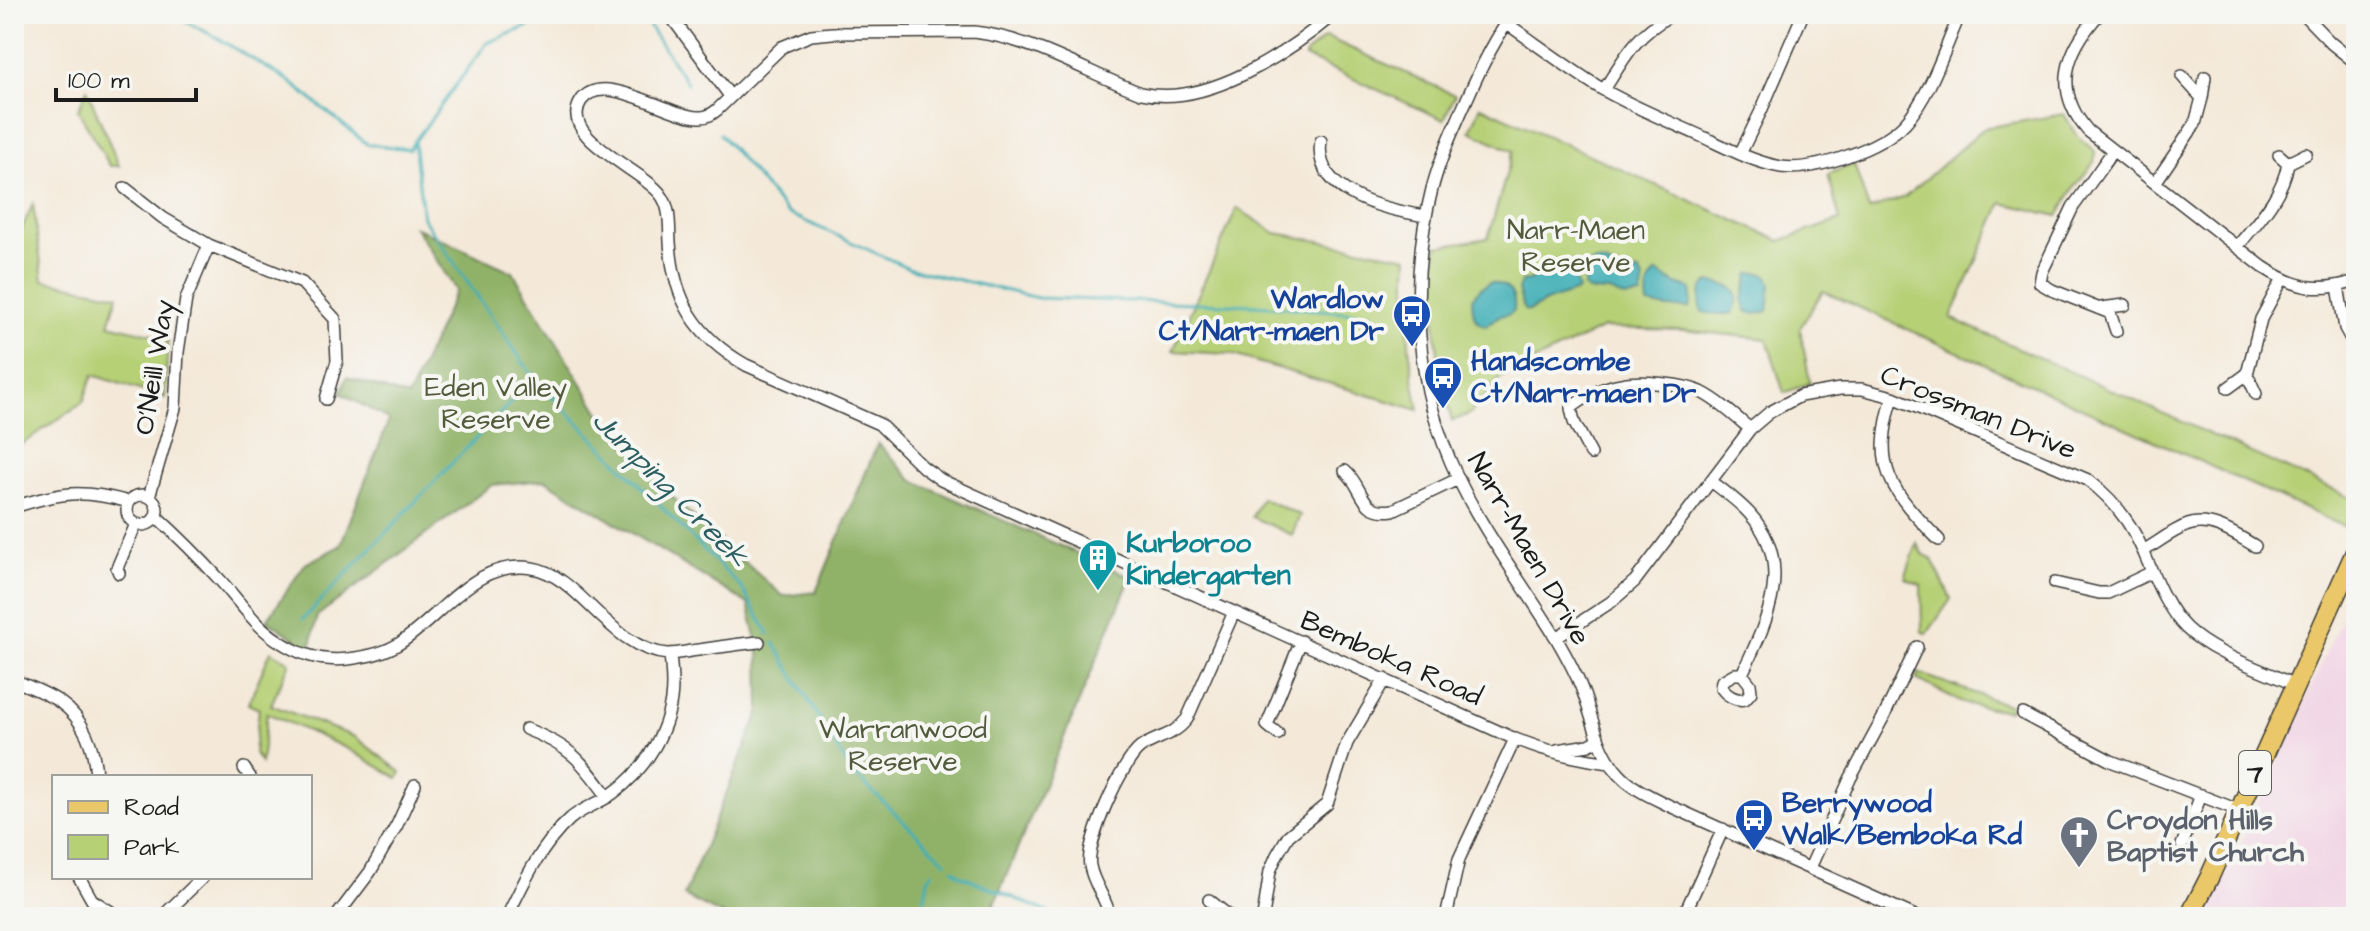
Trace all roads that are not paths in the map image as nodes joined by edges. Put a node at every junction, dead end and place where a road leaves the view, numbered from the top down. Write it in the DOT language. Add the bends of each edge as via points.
graph roads {
  1 [pos="669,14"];
  2 [pos="1334,14"];
  3 [pos="1672,14"];
  4 [pos="1803,14"];
  5 [pos="1960,14"];
  6 [pos="2099,14"];
  7 [pos="2303,14"];
  8 [pos="1510,19"];
  9 [pos="2356,63"];
  10 [pos="2182,76"];
  11 [pos="2205,77"];
  12 [pos="1604,90"];
  13 [pos="730,96"];
  14 [pos="2202,98"];
  15 [pos="1321,141"];
  16 [pos="2113,151"];
  17 [pos="1740,154"];
  18 [pos="2306,154"];
  19 [pos="2155,183"];
  20 [pos="125,188"];
  21 [pos="1426,216"];
  22 [pos="209,245"];
  23 [pos="2237,247"];
  24 [pos="2282,280"];
  25 [pos="2356,281"];
  26 [pos="2338,286"];
  27 [pos="2125,305"];
  28 [pos="2100,308"];
  29 [pos="2116,331"];
  30 [pos="2356,348"];
  31 [pos="2247,374"];
  32 [pos="2228,388"];
  33 [pos="2256,394"];
  34 [pos="1893,397"];
  35 [pos="326,399"];
  36 [pos="1750,429"];
  37 [pos="1591,454"];
  38 [pos="1345,471"];
  39 [pos="1458,479"];
  40 [pos="1711,481"];
  41 [pos="149,497"];
  42 [pos="129,502"];
  43 [pos="14,507"];
  44 [pos="156,516"];
  45 [pos="136,524"];
  46 [pos="1939,540"];
  47 [pos="2255,546"];
  48 [pos="2356,550"];
  49 [pos="2143,551"];
  50 [pos="116,570"];
  51 [pos="2152,572"];
  52 [pos="2055,583"];
  53 [pos="1234,612"];
  54 [pos="1556,638"];
  55 [pos="1301,641"];
  56 [pos="759,642"];
  57 [pos="1917,647"];
  58 [pos="670,654"];
  59 [pos="1742,674"];
  60 [pos="1385,679"];
  61 [pos="14,680"];
  62 [pos="2295,685"];
  63 [pos="2023,714"];
  64 [pos="526,729"];
  65 [pos="1278,734"];
  66 [pos="1515,739"];
  67 [pos="1598,740"];
  68 [pos="1550,751"];
  69 [pos="1610,763"];
  70 [pos="96,775"];
  71 [pos="415,785"];
  72 [pos="2201,795"];
  73 [pos="608,797"];
  74 [pos="2238,810"];
  75 [pos="1723,829"];
  76 [pos="2182,845"];
  77 [pos="1810,868"];
  78 [pos="80,879"];
  79 [pos="201,879"];
  80 [pos="1209,900"];
  81 [pos="119,917"];
  82 [pos="162,917"];
  83 [pos="336,917"];
  84 [pos="507,917"];
  85 [pos="1110,917"];
  86 [pos="1230,917"];
  87 [pos="1263,917"];
  88 [pos="1446,917"];
  89 [pos="1683,917"];
  90 [pos="1917,917"];
  91 [pos="2189,917"];
  1 -- 13 [label="street"];
  2 -- 13 [label="street" via="1234,79 1176,97 1141,93 1006,37 881,31 797,39"];
  3 -- 12 [label="street" via="1639,37"];
  4 -- 17 [label="street"];
  5 -- 17 [label="street" via="1920,100 1888,136 1796,168"];
  6 -- 16 [label="street" via="2071,53 2067,87 2081,123"];
  7 -- 9 [label="street"];
  8 -- 12 [label="street"];
  8 -- 21 [label="street, Narr-Maen Drive" via="1455,125"];
  10 -- 14 [label="street"];
  11 -- 14 [label="street"];
  12 -- 17 [label="street"];
  13 -- 53 [label="street, Bemboka Road" via="712,114 692,117 599,89 582,99 577,110 582,132 663,196 673,275 702,332 746,365 879,424 941,480"];
  14 -- 19 [label="street" via="2195,124"];
  15 -- 21 [label="street" via="1323,167 1345,189 1378,206"];
  16 -- 19 [label="street"];
  16 -- 28 [label="street" via="2073,207 2040,283"];
  18 -- 23 [label="street" via="2283,159 2285,180 2278,196"];
  19 -- 23 [label="street"];
  20 -- 22 [label="street"];
  21 -- 39 [label="street, Narr-Maen Drive" via="1418,294 1422,355 1439,432"];
  22 -- 35 [label="street" via="302,283 335,319 337,361"];
  22 -- 41 [label="street, O'Neill Way" via="186,299 175,408"];
  23 -- 24 [label="street"];
  24 -- 26 [label="street" via="2321,289"];
  24 -- 31 [label="street" via="2261,319"];
  25 -- 26 [label="street"];
  26 -- 30 [label="street" via="2345,328"];
  27 -- 28 [label="street"];
  28 -- 29 [label="street" via="2110,313"];
  31 -- 32 [label="street"];
  31 -- 33 [label="street"];
  34 -- 36 [label="street, Crossman Drive" via="1862,389 1800,396"];
  34 -- 46 [label="street" via="1883,441 1890,478 1907,507"];
  34 -- 49 [label="street, Crossman Drive" via="2088,480 2107,494"];
  36 -- 37 [label="street" via="1711,398 1688,388 1619,384 1571,408"];
  36 -- 40 [label="street, Crossman Drive"];
  38 -- 39 [label="street" via="1371,508 1382,512"];
  39 -- 54 [label="street, Narr-Maen Drive"];
  40 -- 54 [label="street, Crossman Drive" via="1635,581"];
  40 -- 59 [label="street" via="1759,525 1774,567 1767,619"];
  41 -- 42 [label="street" via="140,495"];
  41 -- 44 [label="street"];
  42 -- 43 [label="street" via="95,494 56,494"];
  42 -- 45 [label="street" via="127,512"];
  44 -- 45 [label="street"];
  44 -- 58 [label="street" via="270,635 310,656 342,659 381,653 411,635 473,582 508,566 545,570 637,645"];
  45 -- 50 [label="street"];
  47 -- 49 [label="street" via="2206,523 2189,525"];
  48 -- 62 [label="main road, 7"];
  49 -- 51 [label="street, Crossman Drive"];
  51 -- 52 [label="street" via="2108,593"];
  51 -- 62 [label="street, Crossman Drive" via="2184,626 2204,643"];
  53 -- 55 [label="street, Bemboka Road"];
  53 -- 85 [label="street" via="1187,719 1178,730 1140,748 1125,765 1095,833 1089,864"];
  54 -- 67 [label="street, Narr-Maen Drive" via="1582,690"];
  55 -- 60 [label="street, Bemboka Road"];
  55 -- 65 [label="street" via="1267,725"];
  56 -- 58 [label="street"];
  57 -- 77 [label="street"];
  58 -- 73 [label="street" via="672,688 662,730 638,772"];
  60 -- 66 [label="street, Bemboka Road"];
  60 -- 87 [label="street" via="1347,743 1327,804 1288,836 1277,855"];
  61 -- 70 [label="street" via="59,701 77,717 89,741"];
  62 -- 74 [label="main road, 7"];
  63 -- 72 [label="street" via="2111,761"];
  64 -- 73 [label="street" via="571,752"];
  66 -- 68 [label="street, Bemboka Road"];
  66 -- 88 [label="street" via="1459,859"];
  67 -- 68 [label="street, Bemboka Road"];
  67 -- 69 [label="street"];
  68 -- 69 [label="street, Bemboka Road"];
  69 -- 75 [label="street" via="1639,791"];
  71 -- 83 [label="street" via="370,872"];
  72 -- 74 [label="street"];
  72 -- 76 [label="street"];
  73 -- 84 [label="street" via="570,818 550,841"];
  74 -- 91 [label="main road, 7"];
  75 -- 77 [label="street"];
  75 -- 89 [label="street"];
  77 -- 90 [label="street"];
  78 -- 81 [label="street" via="92,900"];
  79 -- 82 [label="street"];
  80 -- 86 [label="street"];
}
